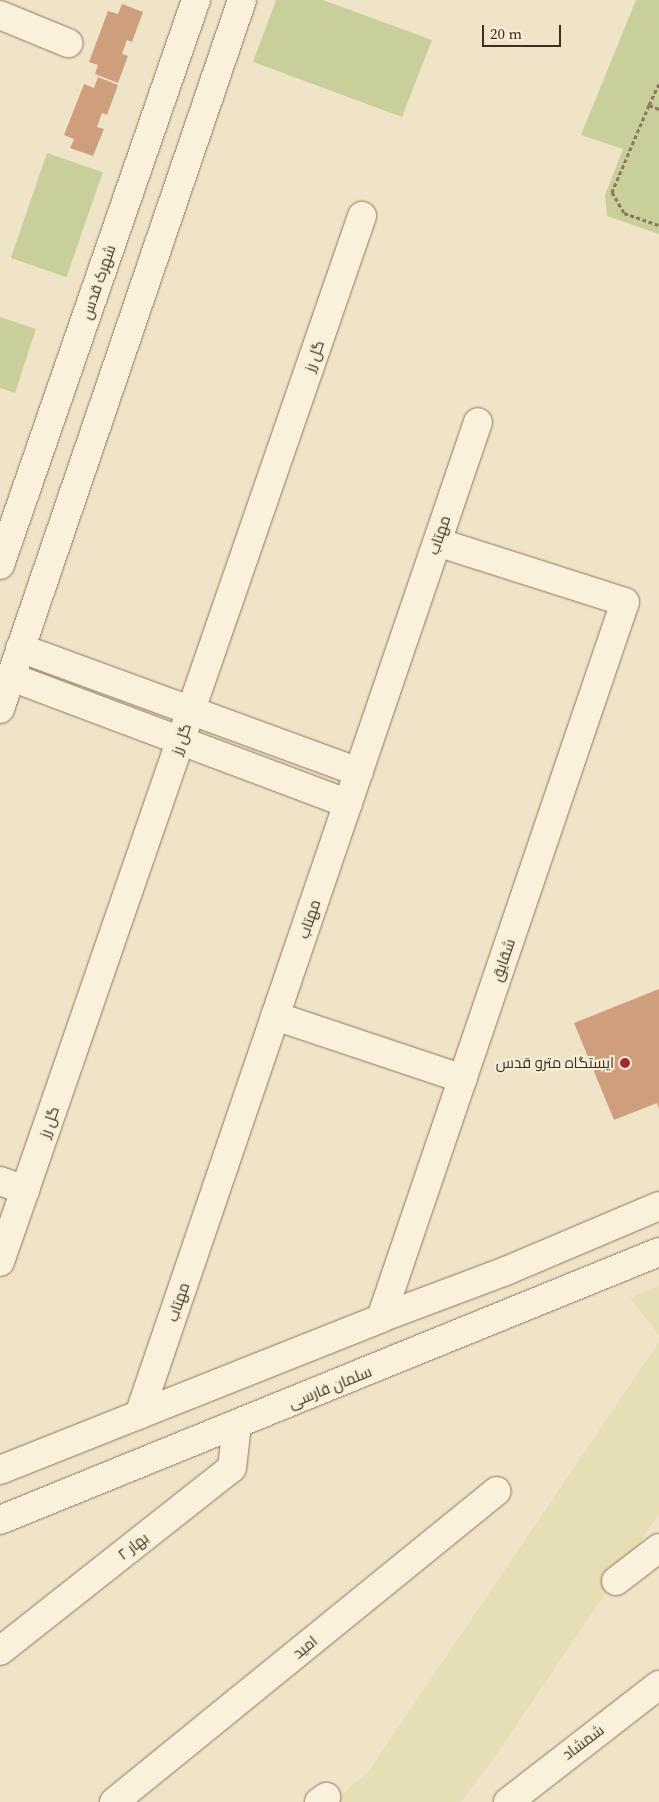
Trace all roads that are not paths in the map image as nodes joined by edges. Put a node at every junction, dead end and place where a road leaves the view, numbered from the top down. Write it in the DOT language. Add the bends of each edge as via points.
graph roads {
  1 [pos="196,0"];
  2 [pos="242,0"];
  3 [pos="0,15"];
  4 [pos="68,43"];
  5 [pos="362,216"];
  6 [pos="478,422"];
  7 [pos="437,542"];
  8 [pos="0,565"];
  9 [pos="20,648"];
  10 [pos="11,677"];
  11 [pos="0,709"];
  12 [pos="191,710"];
  13 [pos="181,740"];
  14 [pos="359,772"];
  15 [pos="348,804"];
  16 [pos="275,1016"];
  17 [pos="463,1079"];
  18 [pos="0,1181"];
  19 [pos="25,1190"];
  20 [pos="659,1206"];
  21 [pos="596,1234"];
  22 [pos="659,1252"];
  23 [pos="0,1262"];
  24 [pos="611,1270"];
  25 [pos="382,1318"];
  26 [pos="140,1415"];
  27 [pos="237,1425"];
  28 [pos="0,1470"];
  29 [pos="497,1491"];
  30 [pos="0,1520"];
  31 [pos="659,1548"];
  32 [pos="616,1580"];
  33 [pos="0,1651"];
  34 [pos="659,1684"];
  35 [pos="114,1802"];
  36 [pos="508,1802"];
  1 -- 8 [label="street, شهرک قدس"];
  2 -- 9 [label="street"];
  3 -- 4 [label="street"];
  5 -- 12 [label="street, گل رز"];
  6 -- 7 [label="street, مهتاب"];
  7 -- 14 [label="street, مهتاب"];
  7 -- 17 [label="street, شقايق" via="625,602"];
  9 -- 10 [label="street"];
  9 -- 12 [label="street"];
  10 -- 11 [label="street"];
  10 -- 13 [label="street"];
  12 -- 13 [label="street, گل رز"];
  12 -- 14 [label="street"];
  13 -- 15 [label="street"];
  13 -- 19 [label="street, گل رز"];
  14 -- 15 [label="street, مهتاب"];
  15 -- 16 [label="street, مهتاب"];
  16 -- 17 [label="street"];
  16 -- 26 [label="street, مهتاب"];
  17 -- 25 [label="street, شقايق"];
  18 -- 19 [label="street"];
  19 -- 23 [label="street, گل رز"];
  20 -- 21 [label="street"];
  21 -- 24 [label="street"];
  21 -- 25 [label="street"];
  22 -- 24 [label="street, سلمان فارسی"];
  24 -- 27 [label="street, سلمان فارسی"];
  25 -- 26 [label="street"];
  26 -- 28 [label="street"];
  27 -- 30 [label="street, سلمان فارسی"];
  27 -- 33 [label="street, بهار ۲" via="232,1468"];
  29 -- 35 [label="street, امید"];
  31 -- 32 [label="street"];
  34 -- 36 [label="street, شمشاد"];
}
